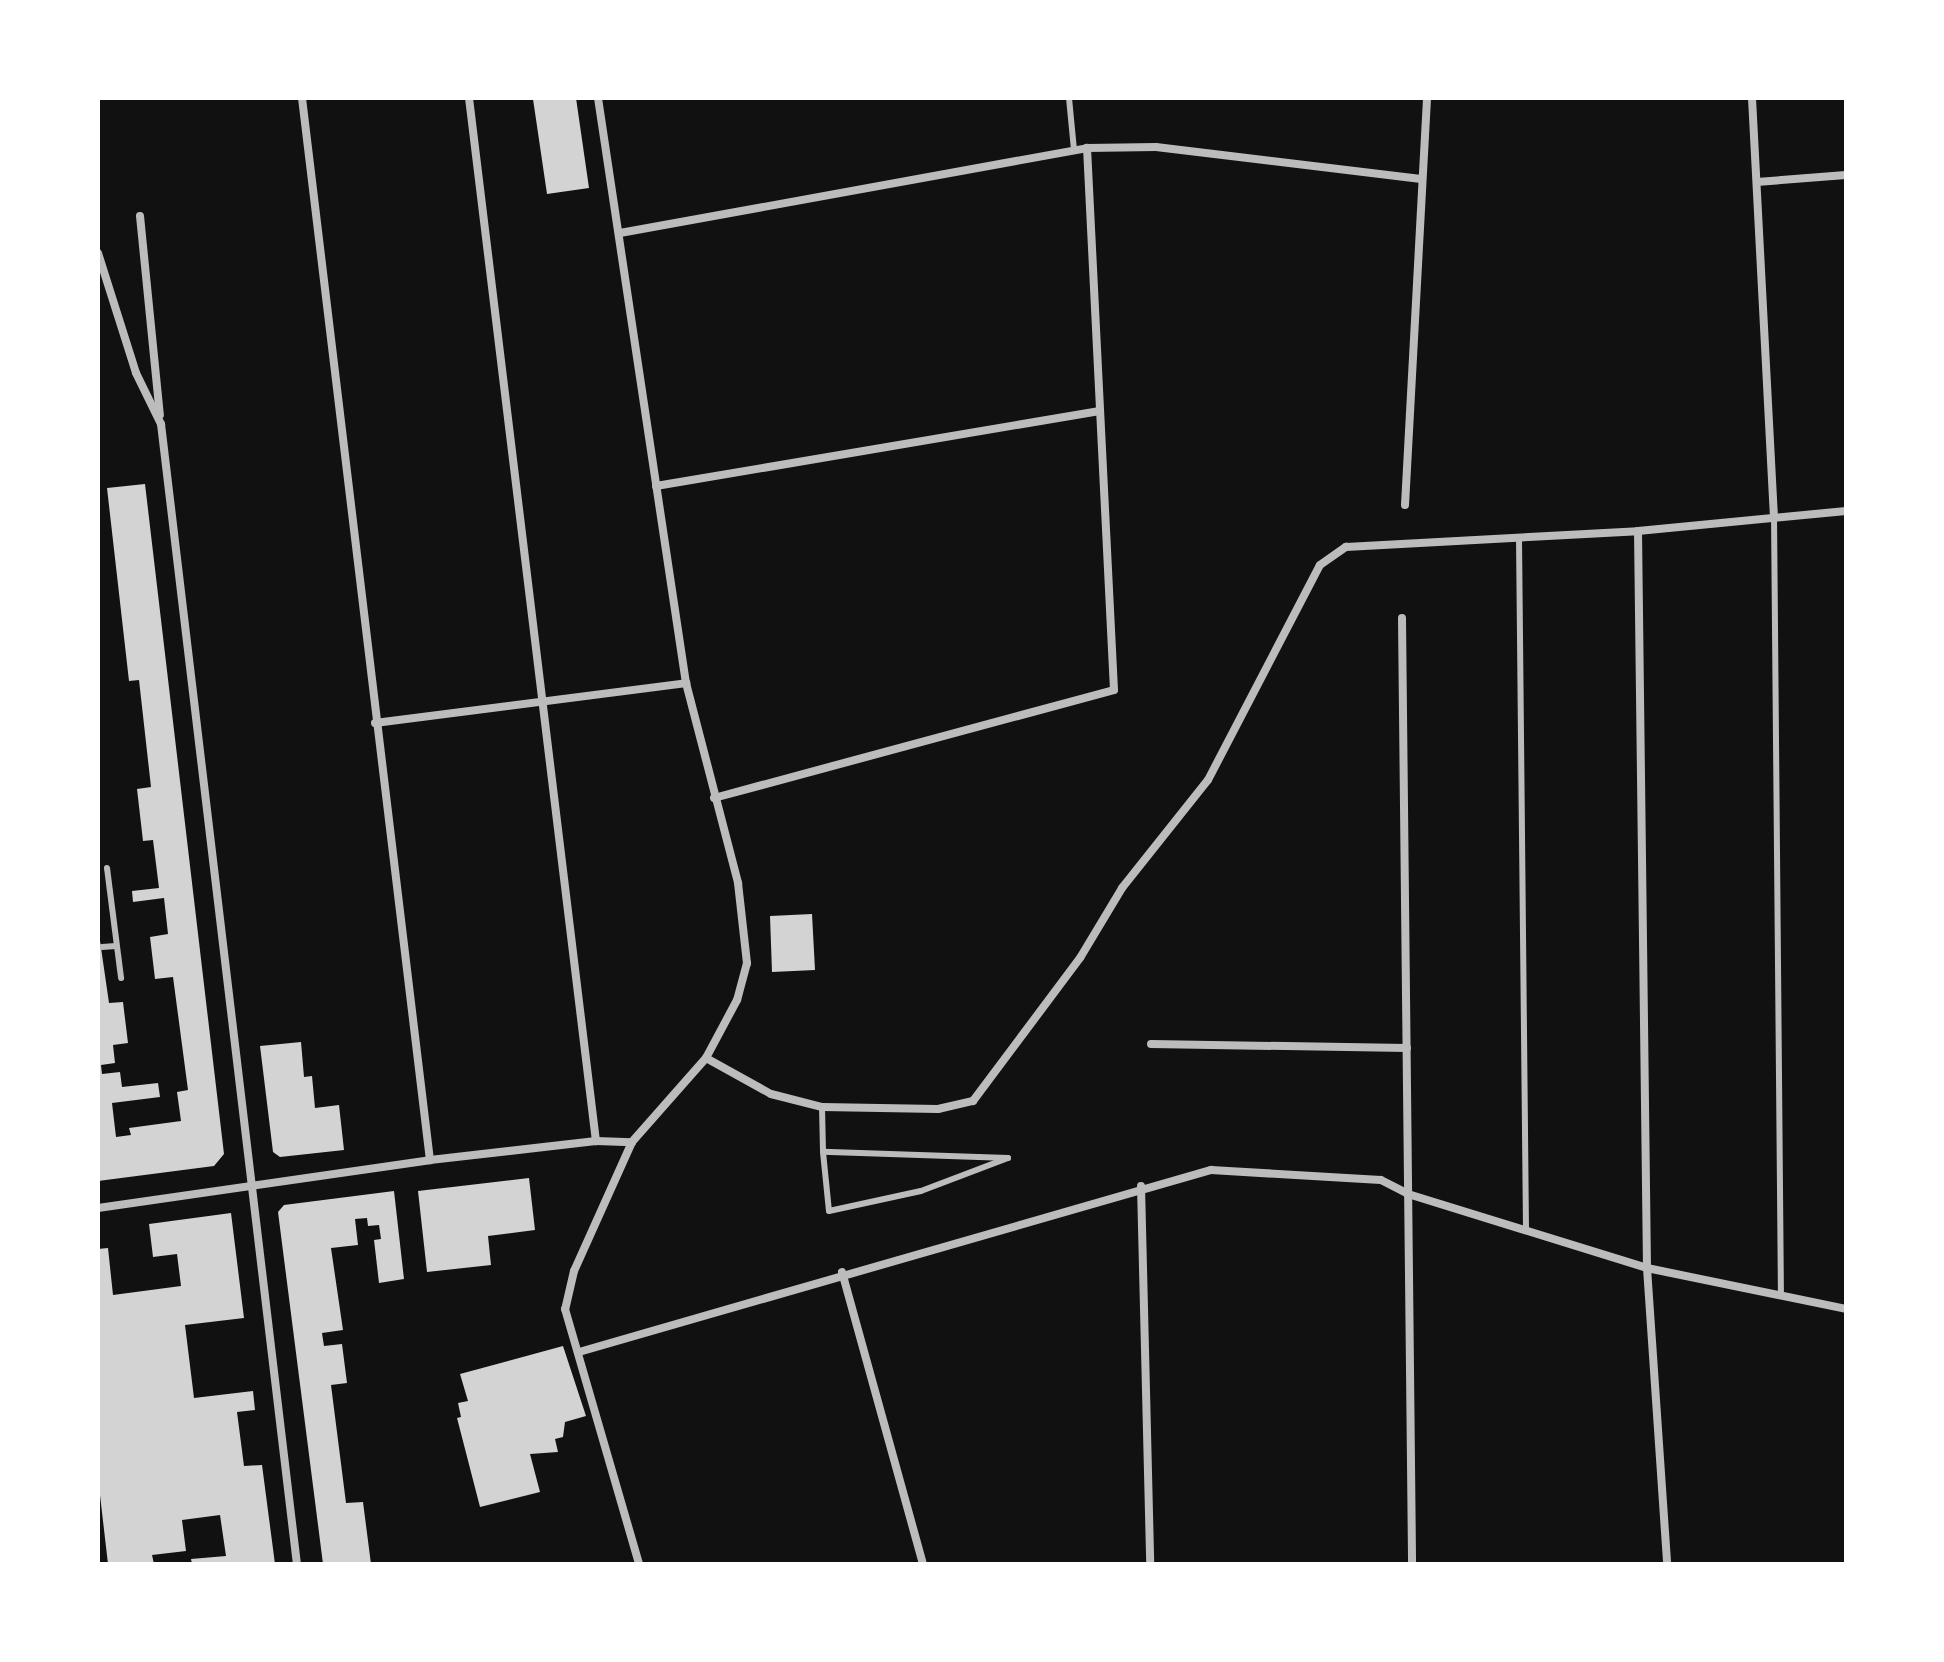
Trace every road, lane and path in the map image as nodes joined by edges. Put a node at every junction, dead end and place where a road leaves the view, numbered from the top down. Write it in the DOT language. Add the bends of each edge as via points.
graph roads {
  1 [pos="302,98"];
  2 [pos="469,98"];
  3 [pos="598,98"];
  4 [pos="1069,98"];
  5 [pos="1427,98"];
  6 [pos="1752,98"];
  7 [pos="1087,148"];
  8 [pos="1074,150"];
  9 [pos="1846,175"];
  10 [pos="1421,179"];
  11 [pos="1757,182"];
  12 [pos="140,216"];
  13 [pos="620,233"];
  14 [pos="98,253"];
  15 [pos="1100,411"];
  16 [pos="161,424"];
  17 [pos="656,486"];
  18 [pos="1405,505"];
  19 [pos="1846,511"];
  20 [pos="1774,515"];
  21 [pos="1638,531"];
  22 [pos="1519,538"];
  23 [pos="1402,618"];
  24 [pos="686,683"];
  25 [pos="539,700"];
  26 [pos="375,723"];
  27 [pos="714,798"];
  28 [pos="107,868"];
  29 [pos="116,946"];
  30 [pos="102,947"];
  31 [pos="121,978"];
  32 [pos="1151,1044"];
  33 [pos="1407,1048"];
  34 [pos="706,1058"];
  35 [pos="822,1107"];
  36 [pos="596,1141"];
  37 [pos="632,1142"];
  38 [pos="823,1152"];
  39 [pos="430,1160"];
  40 [pos="251,1185"];
  41 [pos="1141,1186"];
  42 [pos="1408,1194"];
  43 [pos="98,1208"];
  44 [pos="1526,1231"];
  45 [pos="1647,1268"];
  46 [pos="842,1272"];
  47 [pos="1781,1296"];
  48 [pos="1846,1309"];
  49 [pos="579,1352"];
  50 [pos="297,1564"];
  51 [pos="639,1564"];
  52 [pos="923,1564"];
  53 [pos="1150,1564"];
  54 [pos="1412,1564"];
  55 [pos="1667,1564"];
  1 -- 26 [label="street"];
  2 -- 25 [label="street"];
  3 -- 13 [label="street"];
  4 -- 8 [label="lane"];
  5 -- 10 [label="street"];
  6 -- 11 [label="street"];
  7 -- 8 [label="street"];
  7 -- 10 [label="street" via="1156,147"];
  7 -- 15 [label="street"];
  8 -- 13 [label="street"];
  9 -- 11 [label="street"];
  10 -- 18 [label="street"];
  11 -- 20 [label="street"];
  12 -- 16 [label="street"];
  13 -- 17 [label="street"];
  14 -- 16 [label="street" via="136,373"];
  15 -- 17 [label="street"];
  15 -- 27 [label="street" via="1114,690"];
  16 -- 40 [label="street"];
  17 -- 24 [label="street"];
  19 -- 20 [label="street"];
  20 -- 21 [label="street"];
  20 -- 47 [label="lane"];
  21 -- 22 [label="street"];
  21 -- 45 [label="street"];
  22 -- 35 [label="street" via="1346,547 1320,565 1208,780 1122,888 1080,958 973,1101 938,1109"];
  22 -- 44 [label="lane"];
  23 -- 33 [label="street"];
  24 -- 25 [label="street"];
  24 -- 27 [label="street"];
  25 -- 26 [label="street"];
  25 -- 36 [label="street"];
  26 -- 39 [label="street"];
  27 -- 34 [label="street" via="738,883 747,963 737,1000"];
  28 -- 29 [label="lane"];
  29 -- 30 [label="lane"];
  29 -- 31 [label="lane"];
  32 -- 33 [label="street"];
  33 -- 42 [label="street"];
  34 -- 35 [label="street" via="771,1094"];
  34 -- 37 [label="street"];
  35 -- 38 [label="lane"];
  36 -- 37 [label="street"];
  36 -- 39 [label="street"];
  37 -- 49 [label="street" via="574,1271 565,1309"];
  38 -- 38 [label="lane" via="869,1154 1008,1158 921,1191 829,1211"];
  39 -- 40 [label="street"];
  40 -- 43 [label="street"];
  40 -- 50 [label="street"];
  41 -- 42 [label="street" via="1211,1170 1381,1180"];
  41 -- 46 [label="street"];
  41 -- 53 [label="street"];
  42 -- 44 [label="street"];
  42 -- 54 [label="street"];
  44 -- 45 [label="street"];
  45 -- 47 [label="street"];
  45 -- 55 [label="street"];
  46 -- 49 [label="street"];
  46 -- 52 [label="street"];
  47 -- 48 [label="street"];
  49 -- 51 [label="street"];
}
